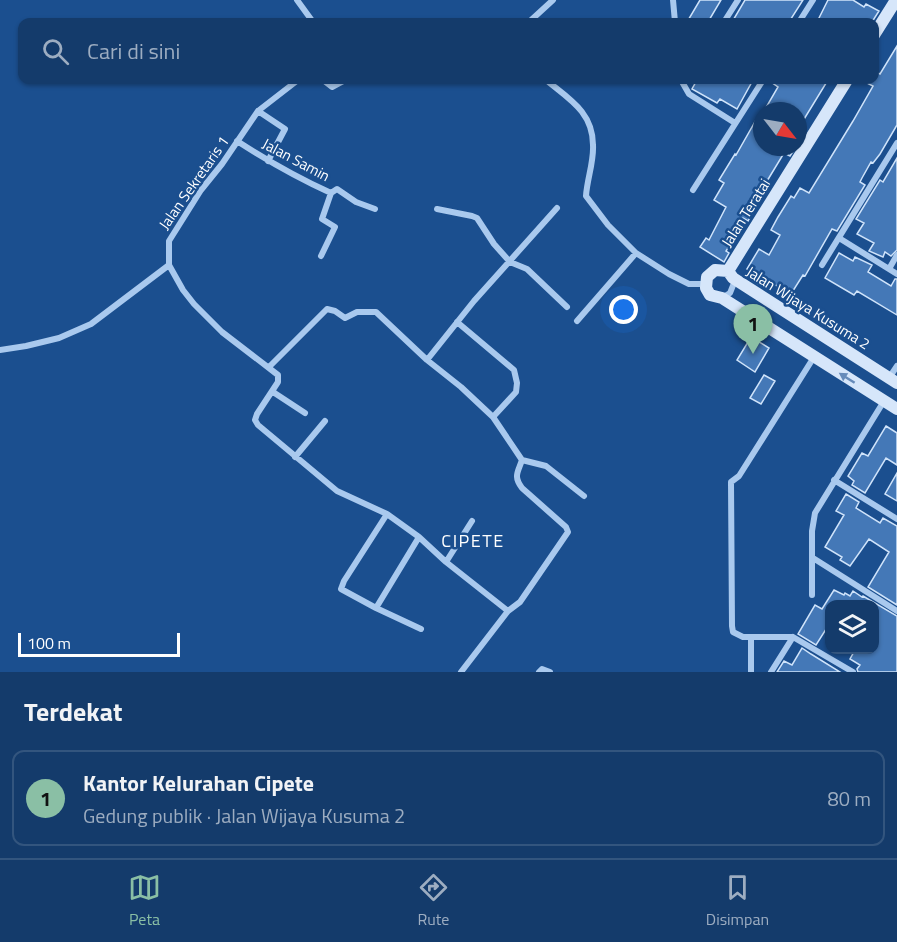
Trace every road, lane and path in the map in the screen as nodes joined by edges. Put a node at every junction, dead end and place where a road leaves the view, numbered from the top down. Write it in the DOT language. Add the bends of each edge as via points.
graph roads {
  1 [pos="297,0"];
  2 [pos="553,0"];
  3 [pos="673,0"];
  4 [pos="738,0"];
  5 [pos="813,0"];
  6 [pos="893,2"];
  7 [pos="310,18"];
  8 [pos="533,18"];
  9 [pos="675,18"];
  10 [pos="727,18"];
  11 [pos="802,18"];
  12 [pos="879,26"];
  13 [pos="293,84"];
  14 [pos="551,84"];
  15 [pos="683,84"];
  16 [pos="760,84"];
  17 [pos="845,84"];
  18 [pos="258,111"];
  19 [pos="735,123"];
  20 [pos="237,141"];
  21 [pos="897,143"];
  22 [pos="268,161"];
  23 [pos="693,190"];
  24 [pos="332,193"];
  25 [pos="375,208"];
  26 [pos="557,208"];
  27 [pos="437,210"];
  28 [pos="839,238"];
  29 [pos="636,253"];
  30 [pos="897,255"];
  31 [pos="321,256"];
  32 [pos="510,262"];
  33 [pos="169,265"];
  34 [pos="822,265"];
  35 [pos="889,268"];
  36 [pos="897,274"];
  37 [pos="730,275"];
  38 [pos="705,284"];
  39 [pos="722,298"];
  40 [pos="567,307"];
  41 [pos="577,321"];
  42 [pos="457,322"];
  43 [pos="0,350"];
  44 [pos="814,357"];
  45 [pos="427,360"];
  46 [pos="897,366"];
  47 [pos="269,367"];
  48 [pos="893,380"];
  49 [pos="273,392"];
  50 [pos="884,400"];
  51 [pos="897,409"];
  52 [pos="305,413"];
  53 [pos="493,417"];
  54 [pos="326,421"];
  55 [pos="295,457"];
  56 [pos="522,459"];
  57 [pos="834,480"];
  58 [pos="584,496"];
  59 [pos="387,514"];
  60 [pos="897,519"];
  61 [pos="472,521"];
  62 [pos="419,537"];
  63 [pos="813,558"];
  64 [pos="446,562"];
  65 [pos="812,595"];
  66 [pos="376,608"];
  67 [pos="508,610"];
  68 [pos="897,611"];
  69 [pos="421,629"];
  70 [pos="751,637"];
  71 [pos="793,637"];
  72 [pos="844,670"];
  73 [pos="461,672"];
  74 [pos="538,672"];
  75 [pos="550,672"];
  76 [pos="751,672"];
  77 [pos="771,672"];
  78 [pos="853,672"];
  1 -- 7 [label="street"];
  2 -- 8 [label="street"];
  3 -- 9 [label="street"];
  4 -- 10 [label="street"];
  5 -- 11 [label="street"];
  6 -- 12 [label="street"];
  13 -- 18 [label="street, Jalan Sekretaris 1"];
  14 -- 29 [label="street" via="584,111 589,123 593,145 586,196"];
  15 -- 19 [label="street" via="689,94"];
  16 -- 19 [label="street"];
  17 -- 37 [label="street, Jalan Teratai"];
  18 -- 20 [label="street, Jalan Sekretaris 1"];
  18 -- 22 [label="street" via="285,129"];
  19 -- 23 [label="street"];
  20 -- 22 [label="street, Jalan Samin"];
  20 -- 33 [label="street, Jalan Sekretaris 1" via="169,241"];
  21 -- 28 [label="street"];
  22 -- 24 [label="street, Jalan Samin"];
  24 -- 25 [label="street, Jalan Samin" via="337,189 356,202"];
  24 -- 31 [label="street" via="322,219 335,227"];
  26 -- 32 [label="street"];
  27 -- 32 [label="street" via="477,218"];
  28 -- 34 [label="street"];
  28 -- 35 [label="street"];
  29 -- 38 [label="street" via="682,281"];
  29 -- 41 [label="street"];
  30 -- 35 [label="street"];
  32 -- 40 [label="street" via="527,269"];
  32 -- 42 [label="street"];
  33 -- 43 [label="street" via="91,324 58,338"];
  33 -- 47 [label="street" via="194,304 222,332"];
  35 -- 36 [label="street"];
  37 -- 38 [label="street, Jalan Wijaya Kusuma 2" via="719,269 712,271"];
  37 -- 39 [label="street, Jalan Wijaya Kusuma 2" via="734,283 730,293"];
  37 -- 48 [label="street, Jalan Wijaya Kusuma 2"];
  38 -- 39 [label="street" via="710,295"];
  39 -- 44 [label="street"];
  42 -- 45 [label="street"];
  42 -- 53 [label="street" via="514,370 516,392"];
  50 -- 44 [label="street, one-way"];
  44 -- 70 [label="street" via="739,476 731,482 732,626 738,635"];
  45 -- 47 [label="street" via="376,312 357,312 345,318 331,309 324,311"];
  45 -- 53 [label="street"];
  46 -- 48 [label="street"];
  47 -- 49 [label="street" via="279,379"];
  49 -- 52 [label="street"];
  49 -- 55 [label="street" via="255,420"];
  50 -- 51 [label="street"];
  50 -- 57 [label="street"];
  53 -- 56 [label="street"];
  54 -- 55 [label="street"];
  55 -- 59 [label="street" via="345,496"];
  56 -- 58 [label="street" via="553,470"];
  56 -- 67 [label="street" via="517,481 568,532 520,602"];
  57 -- 60 [label="street"];
  57 -- 63 [label="street" via="815,513"];
  59 -- 62 [label="street"];
  59 -- 66 [label="street" via="341,589"];
  61 -- 64 [label="street"];
  62 -- 64 [label="street"];
  62 -- 66 [label="street"];
  63 -- 65 [label="street"];
  63 -- 68 [label="street"];
  64 -- 67 [label="street"];
  66 -- 69 [label="street"];
  67 -- 73 [label="street"];
  70 -- 71 [label="street"];
  70 -- 76 [label="street"];
  71 -- 72 [label="street"];
  71 -- 77 [label="street"];
  72 -- 78 [label="street"];
  74 -- 75 [label="street"];
}
